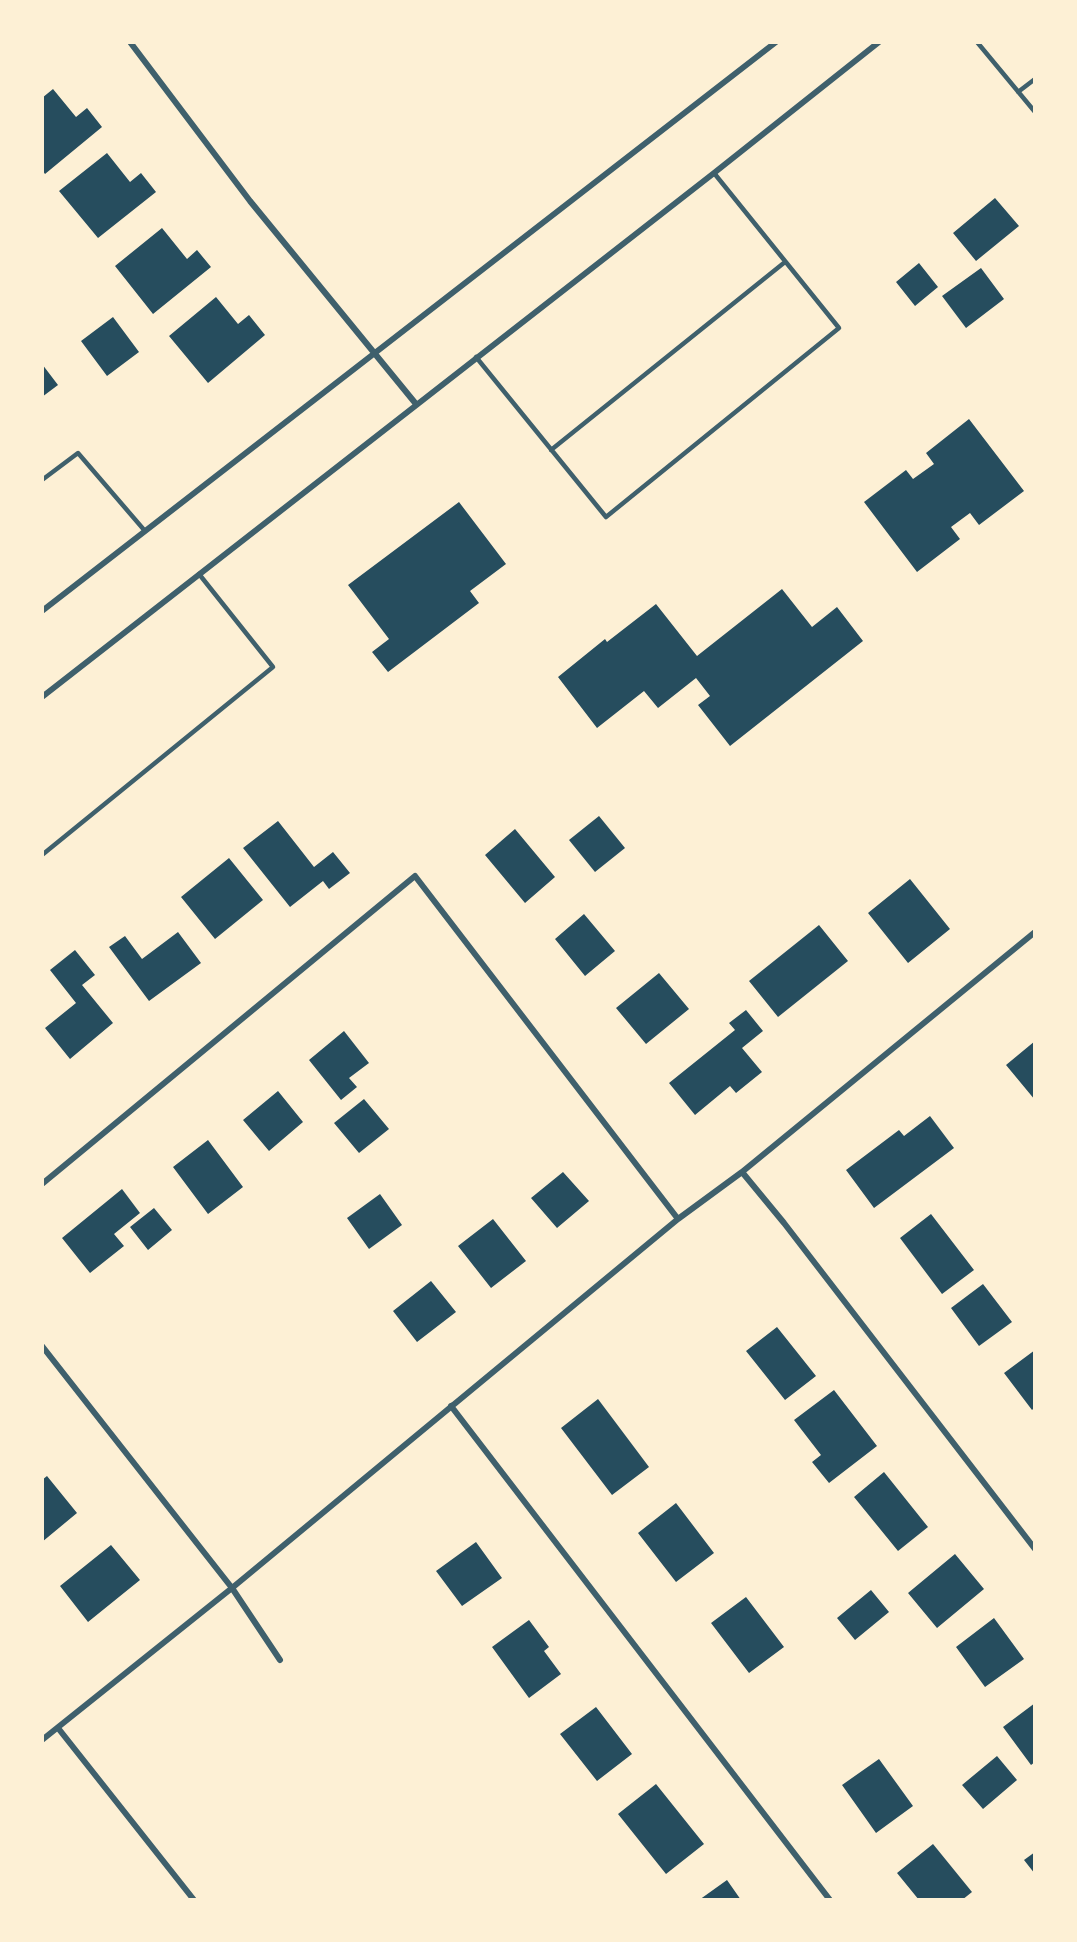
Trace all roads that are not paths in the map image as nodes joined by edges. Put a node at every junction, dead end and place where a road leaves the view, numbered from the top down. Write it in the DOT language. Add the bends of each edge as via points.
graph roads {
  1 [pos="130,42"];
  2 [pos="776,42"];
  3 [pos="879,42"];
  4 [pos="977,42"];
  5 [pos="1035,79"];
  6 [pos="1018,92"];
  7 [pos="1035,112"];
  8 [pos="714,173"];
  9 [pos="785,262"];
  10 [pos="373,353"];
  11 [pos="476,357"];
  12 [pos="416,404"];
  13 [pos="551,450"];
  14 [pos="42,480"];
  15 [pos="145,531"];
  16 [pos="199,574"];
  17 [pos="42,611"];
  18 [pos="42,697"];
  19 [pos="42,855"];
  20 [pos="1035,932"];
  21 [pos="742,1172"];
  22 [pos="42,1184"];
  23 [pos="678,1219"];
  24 [pos="42,1346"];
  25 [pos="451,1406"];
  26 [pos="1035,1549"];
  27 [pos="232,1588"];
  28 [pos="280,1660"];
  29 [pos="58,1728"];
  30 [pos="42,1740"];
  31 [pos="194,1900"];
  32 [pos="830,1900"];
  1 -- 10 [label="street" via="250,201"];
  2 -- 10 [label="street"];
  3 -- 8 [label="street"];
  4 -- 6 [label="lane"];
  5 -- 6 [label="lane"];
  6 -- 7 [label="lane"];
  8 -- 9 [label="lane"];
  8 -- 11 [label="street"];
  9 -- 13 [label="lane"];
  9 -- 13 [label="lane" via="838,328 606,517"];
  10 -- 12 [label="street"];
  10 -- 15 [label="street"];
  11 -- 12 [label="street"];
  11 -- 13 [label="lane"];
  12 -- 16 [label="street"];
  14 -- 15 [label="lane" via="78,453"];
  15 -- 17 [label="street"];
  16 -- 18 [label="street"];
  16 -- 19 [label="lane" via="273,667"];
  20 -- 21 [label="street"];
  21 -- 23 [label="street"];
  21 -- 26 [label="street"];
  22 -- 23 [label="street" via="415,876"];
  23 -- 25 [label="street"];
  24 -- 27 [label="street"];
  25 -- 27 [label="street"];
  25 -- 32 [label="street"];
  27 -- 28 [label="street"];
  27 -- 29 [label="street"];
  29 -- 30 [label="street"];
  29 -- 31 [label="street"];
}
